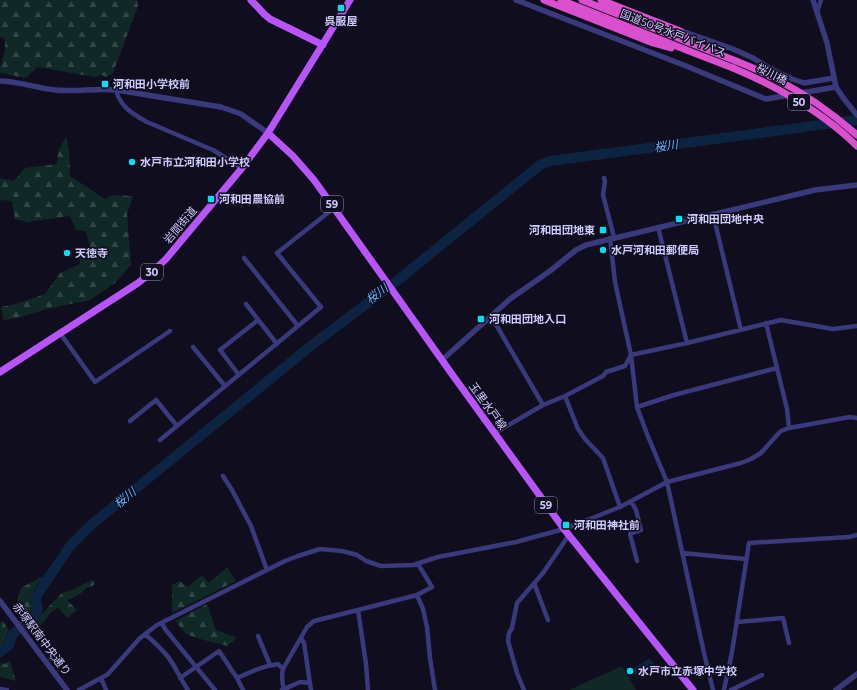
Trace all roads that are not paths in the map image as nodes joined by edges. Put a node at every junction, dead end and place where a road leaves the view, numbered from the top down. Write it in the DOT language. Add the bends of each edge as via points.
graph roads {
  1 [pos="251,0"];
  2 [pos="350,0"];
  3 [pos="516,0"];
  4 [pos="544,0"];
  5 [pos="561,0"];
  6 [pos="582,0"];
  7 [pos="601,0"];
  8 [pos="813,0"];
  9 [pos="821,0"];
  10 [pos="818,12"];
  11 [pos="680,31"];
  12 [pos="694,44"];
  13 [pos="323,45"];
  14 [pos="694,53"];
  15 [pos="736,60"];
  16 [pos="734,68"];
  17 [pos="834,78"];
  18 [pos="0,81"];
  19 [pos="836,87"];
  20 [pos="116,90"];
  21 [pos="856,113"];
  22 [pos="268,133"];
  23 [pos="857,135"];
  24 [pos="857,146"];
  25 [pos="242,168"];
  26 [pos="604,178"];
  27 [pos="857,185"];
  28 [pos="334,208"];
  29 [pos="713,214"];
  30 [pos="658,227"];
  31 [pos="612,238"];
  32 [pos="244,258"];
  33 [pos="246,304"];
  34 [pos="491,316"];
  35 [pos="258,320"];
  36 [pos="766,323"];
  37 [pos="298,326"];
  38 [pos="857,326"];
  39 [pos="741,330"];
  40 [pos="170,331"];
  41 [pos="60,333"];
  42 [pos="687,343"];
  43 [pos="277,344"];
  44 [pos="193,347"];
  45 [pos="631,355"];
  46 [pos="442,360"];
  47 [pos="777,368"];
  48 [pos="0,372"];
  49 [pos="239,375"];
  50 [pos="225,386"];
  51 [pos="565,396"];
  52 [pos="543,405"];
  53 [pos="638,407"];
  54 [pos="857,418"];
  55 [pos="130,421"];
  56 [pos="176,426"];
  57 [pos="789,428"];
  58 [pos="494,433"];
  59 [pos="160,440"];
  60 [pos="223,476"];
  61 [pos="667,482"];
  62 [pos="631,501"];
  63 [pos="620,507"];
  64 [pos="567,532"];
  65 [pos="857,535"];
  66 [pos="682,553"];
  67 [pos="746,559"];
  68 [pos="637,561"];
  69 [pos="418,564"];
  70 [pos="267,570"];
  71 [pos="534,583"];
  72 [pos="417,595"];
  73 [pos="0,601"];
  74 [pos="358,610"];
  75 [pos="548,620"];
  76 [pos="737,622"];
  77 [pos="162,623"];
  78 [pos="145,634"];
  79 [pos="258,636"];
  80 [pos="301,638"];
  81 [pos="789,643"];
  82 [pos="270,665"];
  83 [pos="196,667"];
  84 [pos="283,669"];
  85 [pos="857,674"];
  86 [pos="762,675"];
  87 [pos="102,678"];
  88 [pos="180,678"];
  89 [pos="237,678"];
  90 [pos="310,683"];
  91 [pos="0,689"];
  92 [pos="7,690"];
  93 [pos="67,690"];
  94 [pos="79,690"];
  95 [pos="106,690"];
  96 [pos="188,690"];
  97 [pos="215,690"];
  98 [pos="244,690"];
  99 [pos="283,690"];
  100 [pos="311,690"];
  101 [pos="368,690"];
  102 [pos="435,690"];
  103 [pos="524,690"];
  104 [pos="693,690"];
  105 [pos="713,690"];
  106 [pos="724,690"];
  107 [pos="731,690"];
  108 [pos="836,690"];
  1 -- 13 [label="main road" via="270,19"];
  2 -- 13 [label="main road, 岩間街道 / 30"];
  3 -- 19 [label="street" via="766,98"];
  4 -- 14 [label="highway" via="653,43"];
  5 -- 14 [label="highway, 国道50号水戸バイパス / 50"];
  6 -- 12 [label="highway, 国道50号水戸バイパス / 50"];
  7 -- 11 [label="highway"];
  8 -- 10 [label="street"];
  9 -- 10 [label="street"];
  10 -- 17 [label="street"];
  11 -- 12 [label="highway"];
  11 -- 17 [label="street" via="740,52 804,83"];
  12 -- 15 [label="highway, 国道50号水戸バイパス / 50"];
  13 -- 22 [label="main road, 岩間街道 / 30"];
  14 -- 16 [label="highway, 国道50号水戸バイパス / 50"];
  15 -- 23 [label="highway, 桜川橋 / 50, bridge" via="795,90"];
  16 -- 24 [label="highway, 桜川橋 / 50, bridge" via="790,96 829,122"];
  17 -- 19 [label="street"];
  18 -- 20 [label="street" via="65,91"];
  19 -- 21 [label="street"];
  20 -- 22 [label="street" via="226,108 241,114"];
  20 -- 25 [label="street" via="118,98 138,117 213,150"];
  22 -- 25 [label="main road, 岩間街道 / 30"];
  22 -- 28 [label="main road, 玉里水戸線 / 59" via="305,169"];
  25 -- 41 [label="main road, 岩間街道 / 30" via="153,271"];
  26 -- 31 [label="street" via="603,195"];
  27 -- 29 [label="street" via="815,190"];
  28 -- 37 [label="street" via="277,253 321,308"];
  28 -- 46 [label="main road, 玉里水戸線 / 59"];
  29 -- 30 [label="street"];
  29 -- 39 [label="street"];
  30 -- 31 [label="street"];
  30 -- 42 [label="street"];
  31 -- 34 [label="street" via="576,250 516,294"];
  31 -- 45 [label="street" via="615,282"];
  32 -- 37 [label="street"];
  33 -- 35 [label="street"];
  34 -- 46 [label="street"];
  34 -- 52 [label="street"];
  35 -- 43 [label="street"];
  35 -- 49 [label="street" via="220,350"];
  36 -- 38 [label="street" via="781,320 833,329"];
  36 -- 39 [label="street"];
  36 -- 47 [label="street"];
  37 -- 43 [label="street"];
  39 -- 42 [label="street"];
  40 -- 41 [label="street" via="96,382"];
  41 -- 48 [label="main road, 岩間街道 / 30"];
  42 -- 45 [label="street"];
  43 -- 49 [label="street"];
  44 -- 50 [label="street"];
  45 -- 51 [label="street" via="625,366 606,372 604,376"];
  45 -- 53 [label="street"];
  46 -- 58 [label="main road, 玉里水戸線 / 59"];
  47 -- 53 [label="street"];
  47 -- 57 [label="street"];
  49 -- 50 [label="street"];
  50 -- 56 [label="street"];
  51 -- 52 [label="street"];
  51 -- 63 [label="street" via="578,429 603,458"];
  52 -- 58 [label="street"];
  53 -- 61 [label="street"];
  54 -- 57 [label="street" via="850,417"];
  55 -- 56 [label="street" via="156,400"];
  56 -- 59 [label="street"];
  57 -- 61 [label="street" via="781,431 761,453 751,459"];
  58 -- 64 [label="main road, 玉里水戸線 / 59"];
  60 -- 70 [label="street" via="251,526"];
  61 -- 62 [label="street"];
  61 -- 66 [label="street"];
  62 -- 63 [label="street"];
  62 -- 68 [label="street" via="641,530 630,534"];
  63 -- 64 [label="street"];
  64 -- 69 [label="street" via="438,557"];
  64 -- 71 [label="street" via="543,573"];
  64 -- 104 [label="main road, 玉里水戸線 / 59"];
  65 -- 67 [label="street" via="749,543"];
  66 -- 67 [label="street"];
  66 -- 105 [label="street"];
  67 -- 76 [label="street"];
  69 -- 70 [label="street" via="381,566 350,553 320,549"];
  69 -- 72 [label="street" via="432,587"];
  70 -- 77 [label="street"];
  71 -- 75 [label="street"];
  71 -- 103 [label="street" via="517,603 512,628 508,633 508,641"];
  72 -- 74 [label="street"];
  72 -- 102 [label="street" via="427,627"];
  73 -- 93 [label="street, 赤塚駅南中央通り"];
  74 -- 80 [label="street" via="314,622 307,627"];
  74 -- 101 [label="street"];
  76 -- 81 [label="street" via="783,618"];
  76 -- 106 [label="street"];
  77 -- 78 [label="street"];
  77 -- 83 [label="street"];
  78 -- 87 [label="street"];
  78 -- 88 [label="street" via="168,657"];
  79 -- 82 [label="street"];
  80 -- 84 [label="street"];
  80 -- 90 [label="street"];
  82 -- 84 [label="street" via="278,664"];
  82 -- 89 [label="street"];
  83 -- 88 [label="street"];
  83 -- 89 [label="street" via="219,652"];
  83 -- 97 [label="street"];
  84 -- 99 [label="street"];
  85 -- 108 [label="street"];
  86 -- 107 [label="street"];
  87 -- 94 [label="street"];
  87 -- 95 [label="street"];
  88 -- 96 [label="street"];
  89 -- 98 [label="street"];
  90 -- 99 [label="street" via="300,682"];
  90 -- 100 [label="street"];
  91 -- 92 [label="street"];
}
